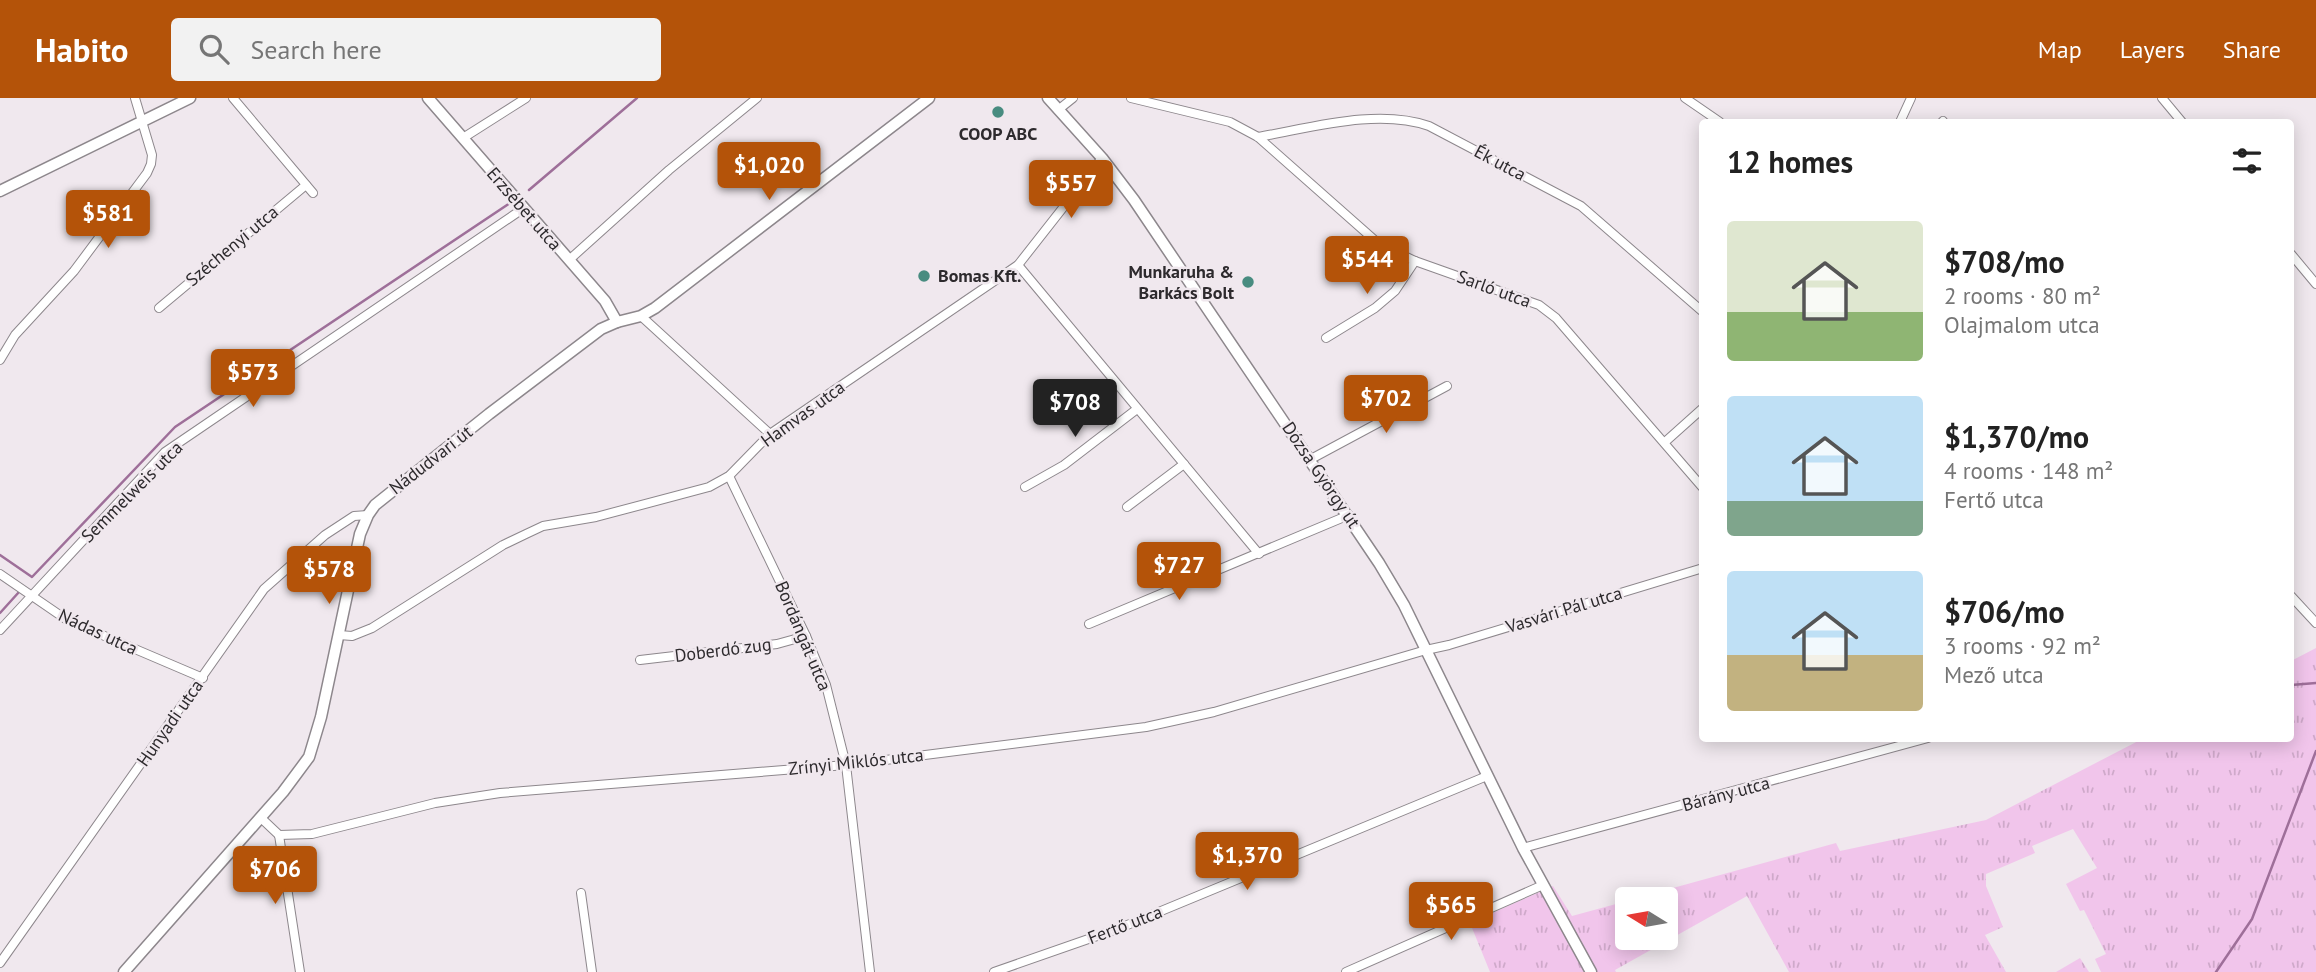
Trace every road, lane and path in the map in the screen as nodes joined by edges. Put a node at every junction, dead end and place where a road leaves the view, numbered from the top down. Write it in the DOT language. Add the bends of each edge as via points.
graph roads {
  1 [pos="135,98"];
  2 [pos="190,98"];
  3 [pos="233,98"];
  4 [pos="428,98"];
  5 [pos="526,98"];
  6 [pos="757,98"];
  7 [pos="929,98"];
  8 [pos="1048,98"];
  9 [pos="1073,98"];
  10 [pos="1131,98"];
  11 [pos="1685,98"];
  12 [pos="1911,98"];
  13 [pos="2165,99"];
  14 [pos="1058,110"];
  15 [pos="1716,119"];
  16 [pos="1901,119"];
  17 [pos="2180,119"];
  18 [pos="143,122"];
  19 [pos="1258,137"];
  20 [pos="463,138"];
  21 [pos="1102,158"];
  22 [pos="306,185"];
  23 [pos="0,191"];
  24 [pos="313,193"];
  25 [pos="524,208"];
  26 [pos="2294,258"];
  27 [pos="569,260"];
  28 [pos="1415,261"];
  29 [pos="1018,265"];
  30 [pos="2316,284"];
  31 [pos="159,308"];
  32 [pos="1699,309"];
  33 [pos="640,316"];
  34 [pos="617,321"];
  35 [pos="1326,338"];
  36 [pos="0,360"];
  37 [pos="1447,386"];
  38 [pos="1137,409"];
  39 [pos="1699,412"];
  40 [pos="771,434"];
  41 [pos="1665,442"];
  42 [pos="1311,459"];
  43 [pos="1184,464"];
  44 [pos="729,476"];
  45 [pos="1699,483"];
  46 [pos="1025,488"];
  47 [pos="1127,507"];
  48 [pos="368,515"];
  49 [pos="1349,515"];
  50 [pos="1259,554"];
  51 [pos="1699,569"];
  52 [pos="0,574"];
  53 [pos="31,596"];
  54 [pos="2294,599"];
  55 [pos="2316,623"];
  56 [pos="1088,624"];
  57 [pos="0,631"];
  58 [pos="339,635"];
  59 [pos="806,636"];
  60 [pos="1426,650"];
  61 [pos="640,660"];
  62 [pos="202,678"];
  63 [pos="1913,742"];
  64 [pos="846,765"];
  65 [pos="1487,776"];
  66 [pos="261,818"];
  67 [pos="279,835"];
  68 [pos="1523,848"];
  69 [pos="1543,885"];
  70 [pos="581,893"];
  71 [pos="0,963"];
  72 [pos="124,972"];
  73 [pos="300,972"];
  74 [pos="592,972"];
  75 [pos="870,972"];
  76 [pos="994,972"];
  77 [pos="1346,972"];
  78 [pos="1591,972"];
  1 -- 18 [label="street"];
  2 -- 18 [label="main road"];
  3 -- 22 [label="street"];
  4 -- 20 [label="main road, Erzsébet utca"];
  5 -- 20 [label="street"];
  6 -- 27 [label="street"];
  7 -- 33 [label="main road, Nádudvari út"];
  8 -- 14 [label="main road, Dózsa György út"];
  9 -- 14 [label="street"];
  10 -- 19 [label="street, Sarló utca" via="1230,122"];
  11 -- 15 [label="street"];
  12 -- 16 [label="street"];
  13 -- 17 [label="street"];
  14 -- 21 [label="main road, Dózsa György út"];
  18 -- 23 [label="main road"];
  18 -- 36 [label="street" via="152,155 147,173 74,271 15,335"];
  19 -- 28 [label="street, Sarló utca" via="1379,244"];
  19 -- 32 [label="street, Ék utca" via="1368,119 1402,119 1429,126 1581,206"];
  20 -- 25 [label="main road, Erzsébet utca"];
  21 -- 29 [label="street, Hamvas utca"];
  21 -- 42 [label="main road, Dózsa György út"];
  22 -- 24 [label="street"];
  22 -- 31 [label="street, Széchenyi utca"];
  25 -- 27 [label="main road, Erzsébet utca"];
  25 -- 53 [label="street, Semmelweis utca" via="165,452"];
  26 -- 30 [label="street"];
  27 -- 34 [label="main road, Erzsébet utca"];
  28 -- 35 [label="street" via="1395,291 1376,308"];
  28 -- 41 [label="street, Sarló utca" via="1539,305 1556,318"];
  29 -- 38 [label="street"];
  29 -- 40 [label="street, Hamvas utca"];
  33 -- 34 [label="main road, Nádudvari út"];
  33 -- 40 [label="street"];
  34 -- 48 [label="main road, Nádudvari út" via="386,494"];
  37 -- 42 [label="street"];
  38 -- 43 [label="street"];
  38 -- 46 [label="street" via="1064,465"];
  39 -- 41 [label="street"];
  40 -- 44 [label="street, Hamvas utca"];
  41 -- 45 [label="street, Sarló utca"];
  42 -- 49 [label="main road, Dózsa György út"];
  43 -- 47 [label="street"];
  43 -- 50 [label="street"];
  44 -- 58 [label="street, Hamvas utca" via="709,487 543,526 503,545 372,628 352,636"];
  44 -- 59 [label="street, Bordángát utca"];
  48 -- 58 [label="main road, Nádudvari út"];
  48 -- 62 [label="street, Hunyadi utca" via="354,516 325,536 264,589"];
  49 -- 50 [label="street"];
  49 -- 60 [label="main road, Dózsa György út"];
  50 -- 56 [label="street"];
  51 -- 60 [label="street, Vasvári Pál utca"];
  52 -- 53 [label="street, Nádas utca"];
  53 -- 57 [label="street, Semmelweis utca"];
  53 -- 62 [label="street, Nádas utca" via="67,620"];
  54 -- 55 [label="street"];
  58 -- 66 [label="main road, Nádudvari út" via="315,744 302,770"];
  59 -- 61 [label="street, Doberdó zug"];
  59 -- 64 [label="street, Bordángát utca" via="826,685"];
  60 -- 64 [label="street, Zrínyi Miklós utca" via="1214,712 1146,727"];
  60 -- 65 [label="main road, Dózsa György út"];
  62 -- 71 [label="street, Hunyadi utca"];
  63 -- 68 [label="street, Bárány utca"];
  64 -- 67 [label="street, Zrínyi Miklós utca" via="500,793 435,803 312,834"];
  64 -- 75 [label="street, Bordángát utca"];
  65 -- 68 [label="main road, Dózsa György út"];
  65 -- 76 [label="street, Fertő utca" via="1120,928"];
  66 -- 67 [label="street"];
  66 -- 72 [label="main road, Nádudvari út"];
  67 -- 73 [label="street"];
  68 -- 69 [label="main road, Dózsa György út"];
  69 -- 77 [label="street"];
  69 -- 78 [label="main road, Dózsa György út"];
  70 -- 74 [label="street"];
}
